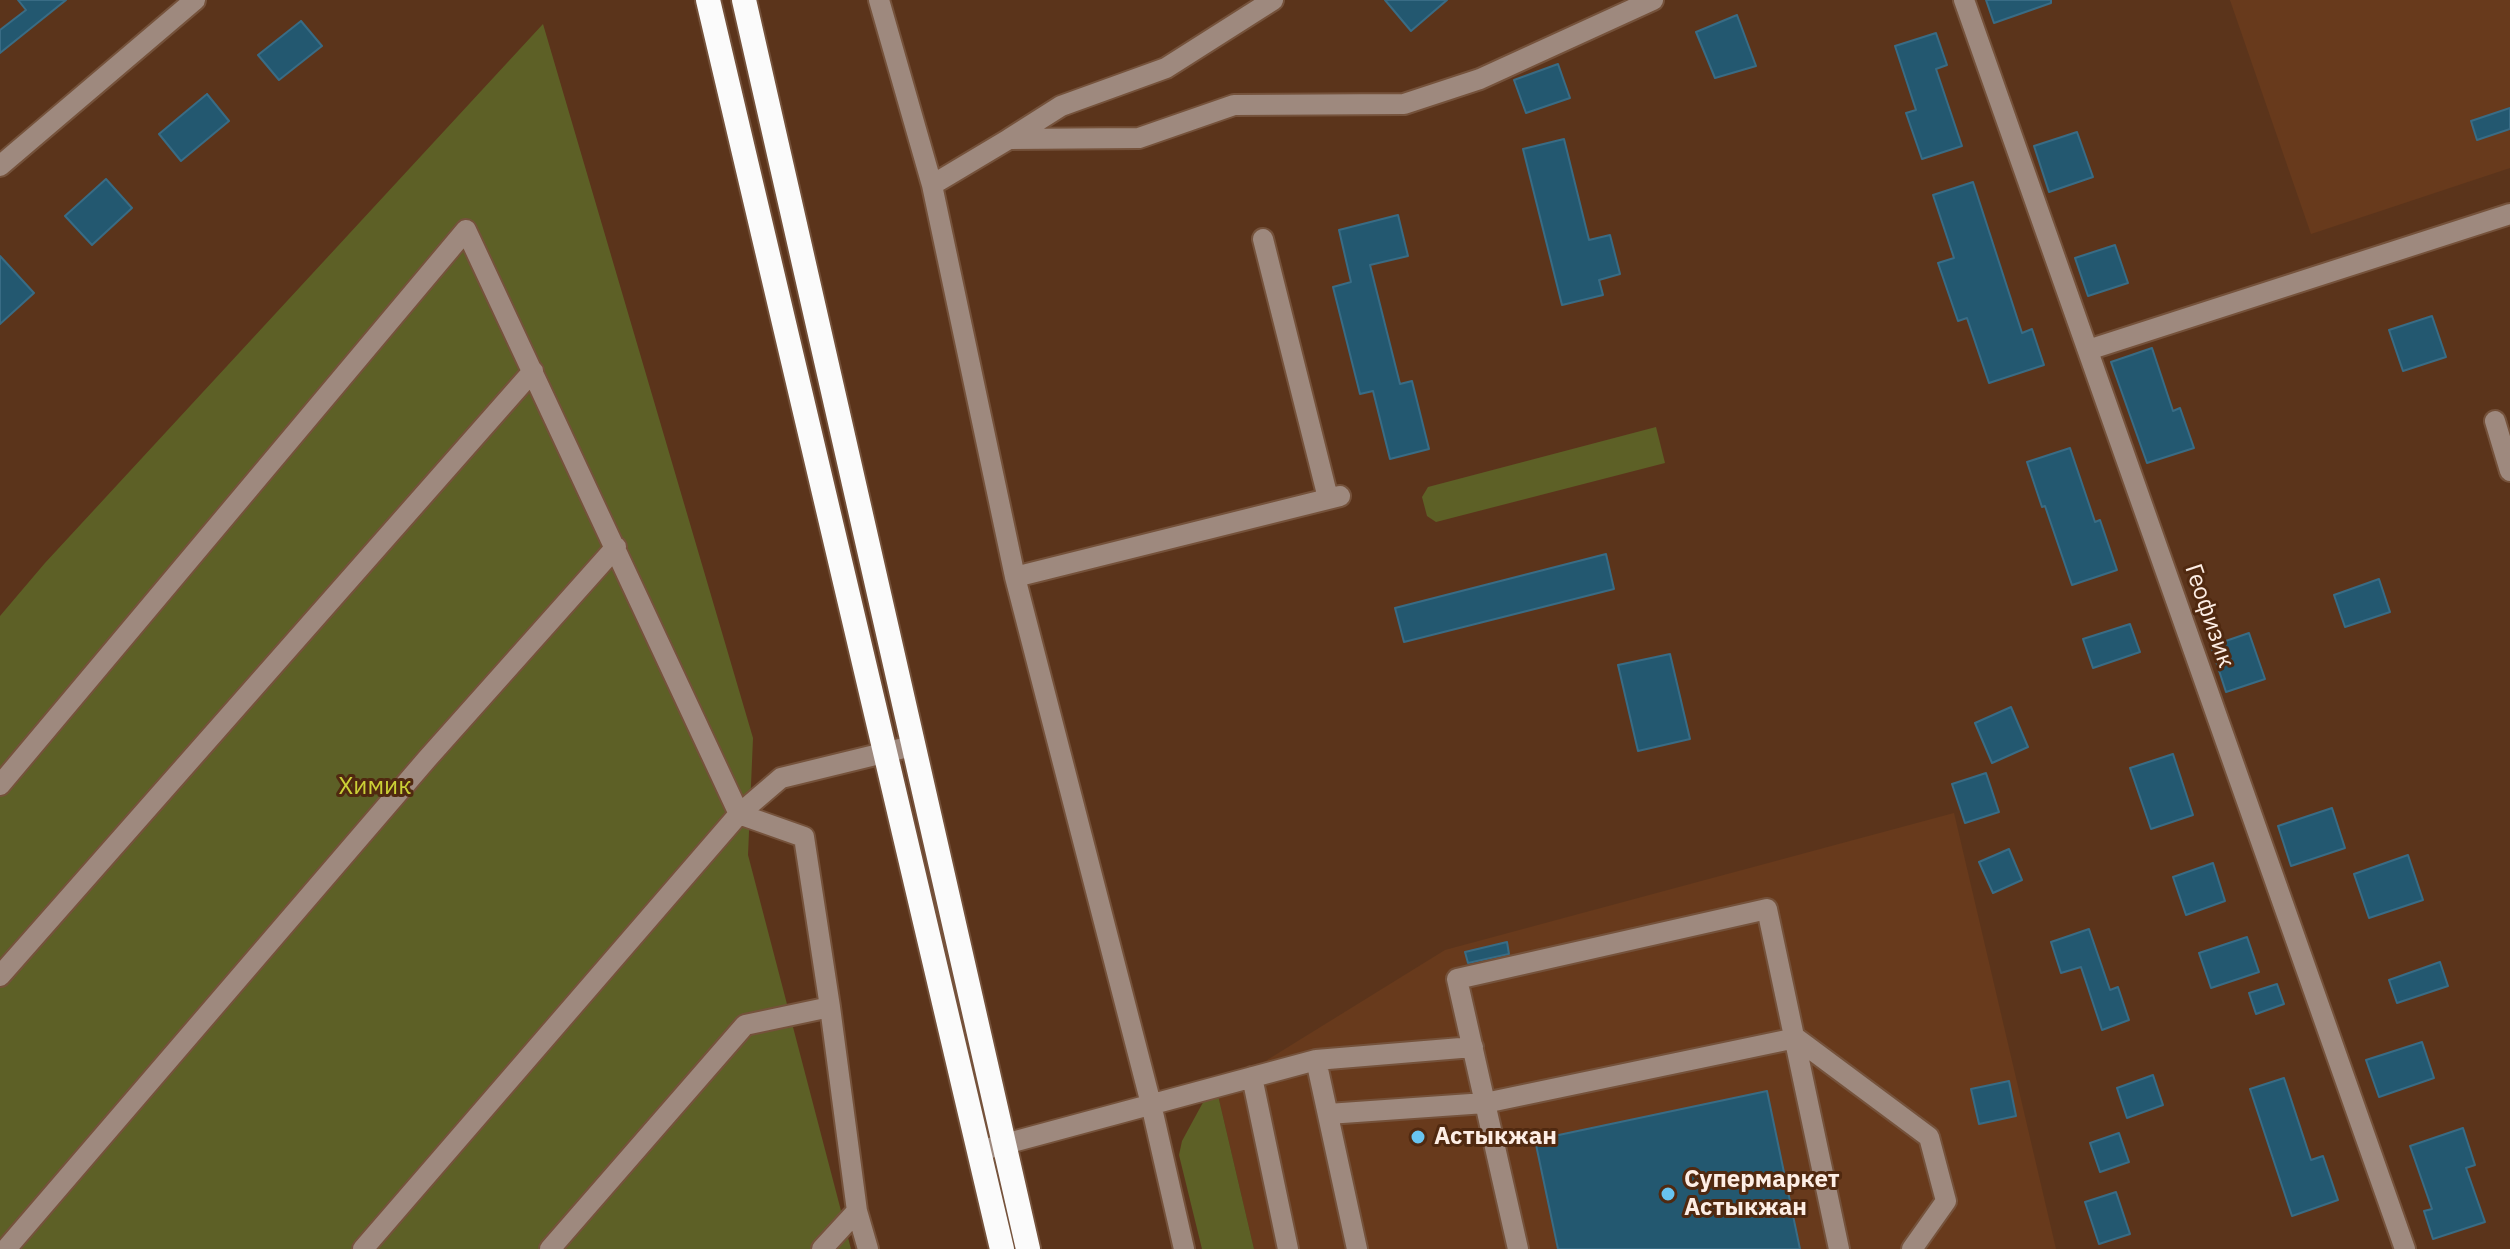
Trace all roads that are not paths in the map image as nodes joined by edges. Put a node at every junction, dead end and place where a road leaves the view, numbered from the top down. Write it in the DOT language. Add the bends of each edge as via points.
graph roads {
  1 [pos="195,0"];
  2 [pos="708,0"];
  3 [pos="744,0"];
  4 [pos="879,0"];
  5 [pos="1273,0"];
  6 [pos="1653,0"];
  7 [pos="1964,0"];
  8 [pos="1009,139"];
  9 [pos="0,166"];
  10 [pos="932,185"];
  11 [pos="2510,214"];
  12 [pos="1263,239"];
  13 [pos="2088,350"];
  14 [pos="533,371"];
  15 [pos="2495,421"];
  16 [pos="2510,471"];
  17 [pos="616,547"];
  18 [pos="1015,577"];
  19 [pos="912,746"];
  20 [pos="885,752"];
  21 [pos="0,785"];
  22 [pos="739,814"];
  23 [pos="0,976"];
  24 [pos="830,1007"];
  25 [pos="1796,1038"];
  26 [pos="1473,1047"];
  27 [pos="1316,1060"];
  28 [pos="1252,1077"];
  29 [pos="1485,1103"];
  30 [pos="1151,1104"];
  31 [pos="1328,1114"];
  32 [pos="1004,1146"];
  33 [pos="979,1151"];
  34 [pos="857,1211"];
  35 [pos="6,1249"];
  36 [pos="363,1249"];
  37 [pos="550,1249"];
  38 [pos="822,1249"];
  39 [pos="868,1249"];
  40 [pos="1002,1249"];
  41 [pos="1028,1249"];
  42 [pos="1184,1249"];
  43 [pos="1288,1249"];
  44 [pos="1357,1249"];
  45 [pos="1518,1249"];
  46 [pos="1839,1249"];
  47 [pos="1912,1249"];
  48 [pos="2405,1249"];
  1 -- 9 [label="street"];
  2 -- 20 [label="highway"];
  3 -- 19 [label="highway"];
  4 -- 10 [label="street"];
  5 -- 8 [label="street" via="1166,68 1061,106"];
  6 -- 8 [label="street" via="1480,79 1404,104 1234,105 1139,138"];
  7 -- 13 [label="street, Геофизик"];
  8 -- 10 [label="street"];
  10 -- 18 [label="street"];
  11 -- 13 [label="street"];
  12 -- 18 [label="street" via="1334,497"];
  13 -- 48 [label="street, Геофизик"];
  14 -- 17 [label="street"];
  14 -- 21 [label="street" via="466,230"];
  14 -- 23 [label="street"];
  15 -- 16 [label="street"];
  17 -- 22 [label="street"];
  17 -- 35 [label="street"];
  18 -- 30 [label="street"];
  19 -- 20 [label="street"];
  19 -- 32 [label="highway"];
  20 -- 22 [label="street" via="781,778"];
  20 -- 33 [label="highway"];
  22 -- 24 [label="street" via="804,837"];
  22 -- 36 [label="street"];
  24 -- 34 [label="street"];
  24 -- 37 [label="street" via="745,1025"];
  25 -- 26 [label="street" via="1767,909 1457,979"];
  25 -- 29 [label="street"];
  25 -- 46 [label="street"];
  25 -- 47 [label="street" via="1929,1137 1946,1201"];
  26 -- 27 [label="street"];
  26 -- 29 [label="street"];
  27 -- 28 [label="street"];
  27 -- 31 [label="street"];
  28 -- 30 [label="street"];
  28 -- 43 [label="street"];
  29 -- 31 [label="street"];
  29 -- 45 [label="street"];
  30 -- 32 [label="street"];
  30 -- 42 [label="street"];
  31 -- 44 [label="street"];
  32 -- 33 [label="street"];
  32 -- 41 [label="highway"];
  33 -- 40 [label="highway"];
  34 -- 38 [label="street"];
  34 -- 39 [label="street"];
}
